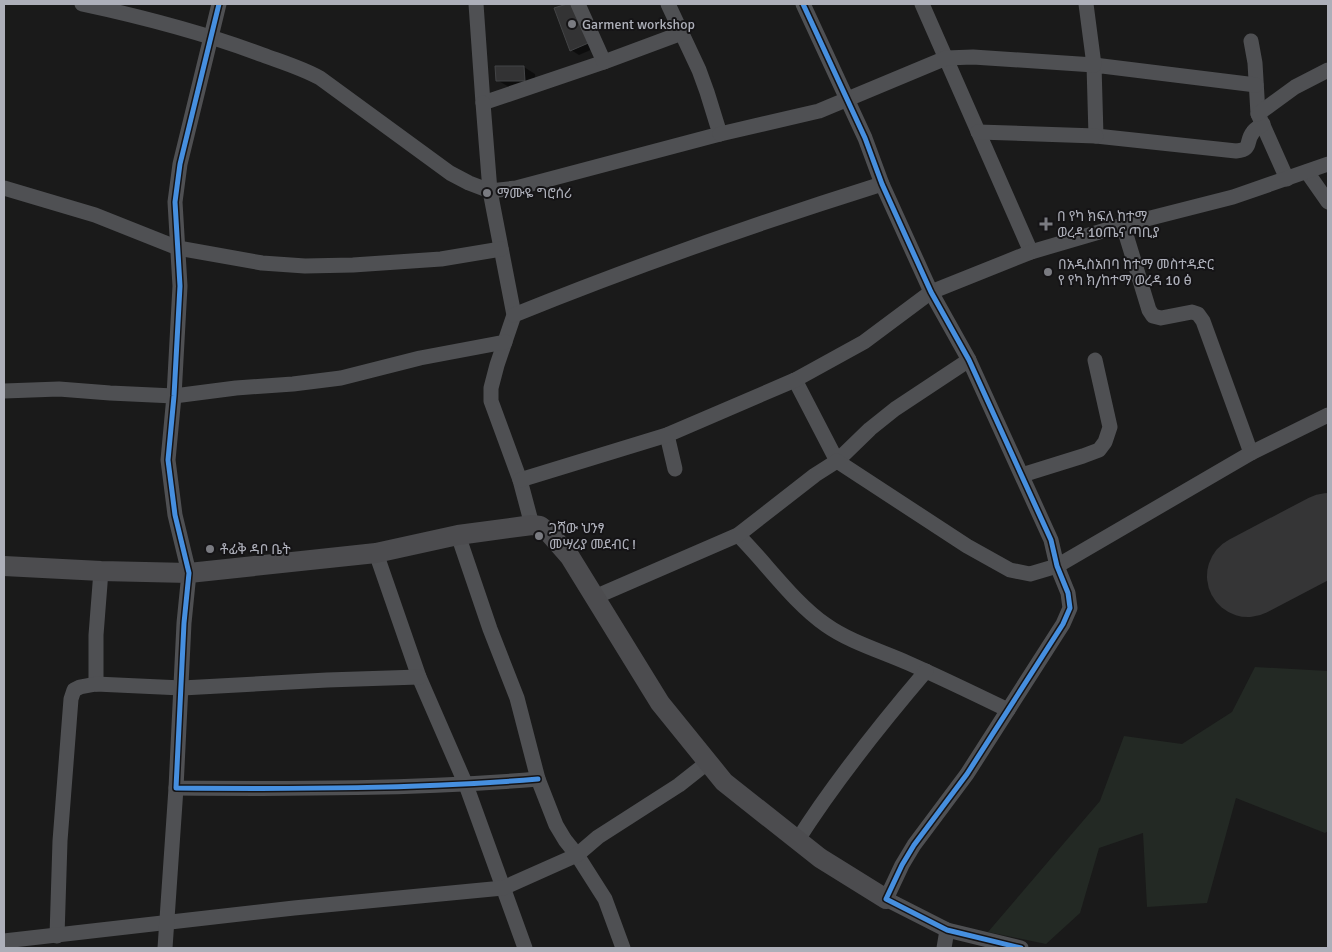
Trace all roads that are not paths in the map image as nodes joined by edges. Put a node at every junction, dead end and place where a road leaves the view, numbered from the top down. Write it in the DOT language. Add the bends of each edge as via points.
graph roads {
  1 [pos="82,4"];
  2 [pos="220,4"];
  3 [pos="476,4"];
  4 [pos="578,4"];
  5 [pos="668,4"];
  6 [pos="803,4"];
  7 [pos="922,4"];
  8 [pos="1086,4"];
  9 [pos="682,33"];
  10 [pos="210,37"];
  11 [pos="1251,41"];
  12 [pos="946,58"];
  13 [pos="604,62"];
  14 [pos="1094,65"];
  15 [pos="1328,70"];
  16 [pos="1256,85"];
  17 [pos="848,100"];
  18 [pos="483,103"];
  19 [pos="1260,119"];
  20 [pos="978,132"];
  21 [pos="720,134"];
  22 [pos="1096,136"];
  23 [pos="1328,164"];
  24 [pos="1307,172"];
  25 [pos="1287,179"];
  26 [pos="882,184"];
  27 [pos="4,188"];
  28 [pos="490,191"];
  29 [pos="1328,202"];
  30 [pos="1123,225"];
  31 [pos="178,248"];
  32 [pos="501,249"];
  33 [pos="1031,252"];
  34 [pos="931,292"];
  35 [pos="514,315"];
  36 [pos="505,342"];
  37 [pos="969,360"];
  38 [pos="1095,360"];
  39 [pos="795,380"];
  40 [pos="4,391"];
  41 [pos="174,396"];
  42 [pos="1328,414"];
  43 [pos="667,435"];
  44 [pos="1251,453"];
  45 [pos="837,461"];
  46 [pos="675,469"];
  47 [pos="1022,475"];
  48 [pos="520,480"];
  49 [pos="532,526"];
  50 [pos="458,535"];
  51 [pos="738,535"];
  52 [pos="376,553"];
  53 [pos="4,566"];
  54 [pos="1057,566"];
  55 [pos="101,571"];
  56 [pos="189,573"];
  57 [pos="595,597"];
  58 [pos="926,671"];
  59 [pos="419,677"];
  60 [pos="96,684"];
  61 [pos="182,688"];
  62 [pos="1008,710"];
  63 [pos="708,762"];
  64 [pos="538,779"];
  65 [pos="466,785"];
  66 [pos="176,788"];
  67 [pos="797,841"];
  68 [pos="577,855"];
  69 [pos="504,888"];
  70 [pos="886,899"];
  71 [pos="167,923"];
  72 [pos="948,930"];
  73 [pos="58,936"];
  74 [pos="4,941"];
  75 [pos="165,948"];
  76 [pos="525,948"];
  77 [pos="623,948"];
  78 [pos="944,948"];
  79 [pos="1021,948"];
  1 -- 10 [label="street"];
  2 -- 10 [label="street"];
  3 -- 18 [label="street"];
  4 -- 13 [label="street"];
  5 -- 9 [label="street"];
  6 -- 17 [label="street"];
  7 -- 12 [label="street"];
  8 -- 14 [label="street"];
  9 -- 13 [label="street"];
  9 -- 21 [label="street" via="708,92"];
  10 -- 28 [label="street" via="320,78 450,173"];
  10 -- 31 [label="street" via="180,164 175,202"];
  11 -- 16 [label="street"];
  12 -- 14 [label="street"];
  12 -- 17 [label="street"];
  12 -- 20 [label="street"];
  13 -- 18 [label="street"];
  14 -- 16 [label="street"];
  14 -- 22 [label="street"];
  15 -- 19 [label="street" via="1295,87"];
  16 -- 19 [label="street"];
  17 -- 21 [label="street" via="820,111"];
  17 -- 26 [label="street"];
  18 -- 28 [label="street"];
  19 -- 22 [label="street" via="1248,147 1236,151"];
  19 -- 25 [label="street"];
  20 -- 22 [label="street"];
  20 -- 33 [label="street"];
  21 -- 28 [label="street" via="516,188"];
  23 -- 24 [label="street"];
  24 -- 25 [label="street"];
  24 -- 29 [label="street"];
  25 -- 30 [label="street" via="1233,197"];
  26 -- 34 [label="street"];
  26 -- 35 [label="street" via="731,233"];
  27 -- 31 [label="street" via="95,215"];
  28 -- 32 [label="street"];
  30 -- 33 [label="street"];
  30 -- 44 [label="street" via="1153,316 1161,318 1192,312 1203,321"];
  31 -- 32 [label="street" via="262,263 305,266 441,259"];
  31 -- 41 [label="street" via="180,286"];
  32 -- 35 [label="street"];
  33 -- 34 [label="street"];
  34 -- 37 [label="street"];
  34 -- 39 [label="street" via="864,342"];
  35 -- 36 [label="street"];
  36 -- 41 [label="street" via="420,358 341,378"];
  36 -- 48 [label="street" via="491,388 491,401"];
  37 -- 45 [label="street" via="870,429"];
  37 -- 47 [label="street"];
  38 -- 47 [label="street" via="1110,427 1105,442 1099,450"];
  39 -- 43 [label="street"];
  39 -- 45 [label="street"];
  40 -- 41 [label="street" via="59,388"];
  41 -- 56 [label="street" via="168,460 175,514"];
  42 -- 44 [label="street"];
  43 -- 46 [label="street"];
  43 -- 48 [label="street"];
  44 -- 54 [label="street"];
  45 -- 51 [label="street" via="815,474"];
  45 -- 54 [label="street" via="1010,570 1030,574"];
  47 -- 54 [label="street" via="1051,540"];
  48 -- 49 [label="street"];
  49 -- 50 [label="main road"];
  49 -- 57 [label="main road" via="540,526 549,533 570,557"];
  50 -- 52 [label="main road"];
  50 -- 64 [label="street" via="517,698"];
  51 -- 57 [label="street"];
  51 -- 58 [label="street" via="824,624"];
  52 -- 56 [label="main road"];
  52 -- 59 [label="street"];
  53 -- 55 [label="main road"];
  54 -- 62 [label="street" via="1070,608"];
  55 -- 56 [label="main road"];
  55 -- 60 [label="street"];
  56 -- 61 [label="street"];
  57 -- 63 [label="main road" via="660,703"];
  58 -- 62 [label="street"];
  58 -- 67 [label="street" via="816,810"];
  59 -- 61 [label="street"];
  59 -- 65 [label="street"];
  60 -- 61 [label="street"];
  60 -- 73 [label="street" via="74,690 71,699 60,841"];
  61 -- 66 [label="street"];
  62 -- 70 [label="street" via="967,774 914,845"];
  63 -- 67 [label="main road" via="724,782"];
  63 -- 68 [label="street" via="598,837"];
  64 -- 65 [label="street"];
  64 -- 68 [label="street" via="556,826"];
  65 -- 66 [label="street"];
  65 -- 69 [label="street"];
  66 -- 71 [label="street"];
  67 -- 70 [label="main road"];
  68 -- 69 [label="street"];
  68 -- 77 [label="street" via="605,898"];
  69 -- 71 [label="street"];
  69 -- 76 [label="street"];
  70 -- 72 [label="street"];
  71 -- 73 [label="street"];
  71 -- 75 [label="street"];
  72 -- 78 [label="street"];
  72 -- 79 [label="street"];
  73 -- 74 [label="street"];
}
